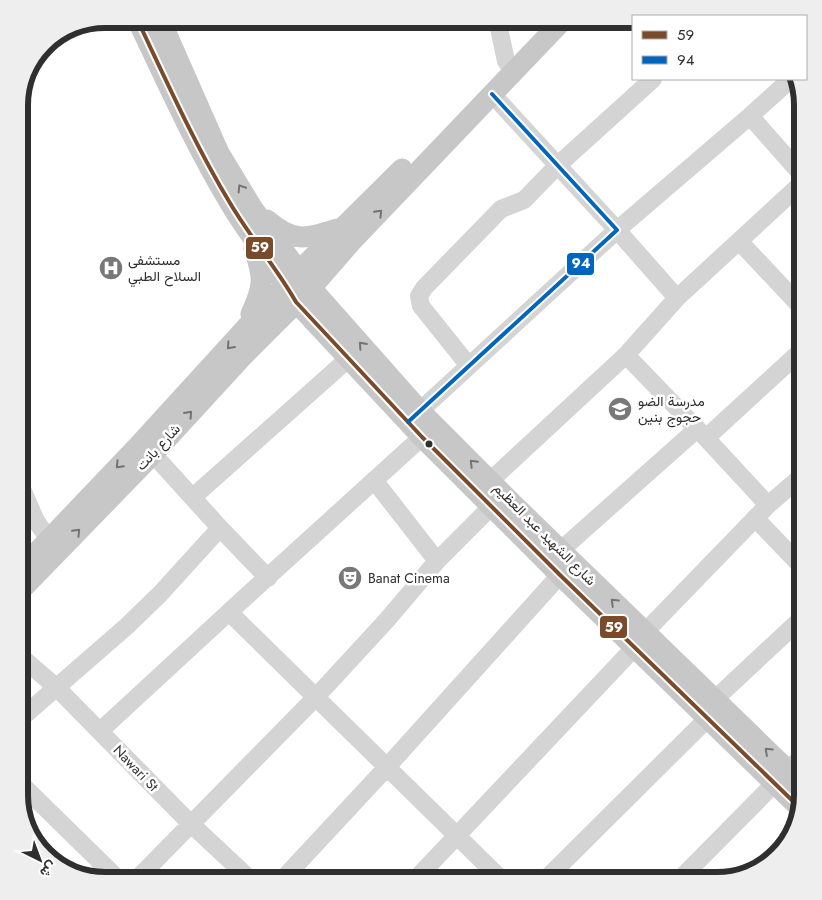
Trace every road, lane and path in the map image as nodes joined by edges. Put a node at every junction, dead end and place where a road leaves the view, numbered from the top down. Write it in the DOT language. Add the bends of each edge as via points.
graph roads {
  1 [pos="141,28"];
  2 [pos="164,28"];
  3 [pos="499,28"];
  4 [pos="540,28"];
  5 [pos="554,28"];
  6 [pos="510,66"];
  7 [pos="652,80"];
  8 [pos="790,80"];
  9 [pos="492,94"];
  10 [pos="750,116"];
  11 [pos="558,165"];
  12 [pos="794,166"];
  13 [pos="794,190"];
  14 [pos="254,208"];
  15 [pos="617,230"];
  16 [pos="346,235"];
  17 [pos="251,238"];
  18 [pos="739,241"];
  19 [pos="298,286"];
  20 [pos="677,298"];
  21 [pos="794,299"];
  22 [pos="343,325"];
  23 [pos="245,328"];
  24 [pos="626,355"];
  25 [pos="794,356"];
  26 [pos="348,359"];
  27 [pos="469,366"];
  28 [pos="417,423"];
  29 [pos="702,433"];
  30 [pos="153,454"];
  31 [pos="374,480"];
  32 [pos="490,481"];
  33 [pos="794,483"];
  34 [pos="192,498"];
  35 [pos="28,503"];
  36 [pos="768,505"];
  37 [pos="492,506"];
  38 [pos="755,518"];
  39 [pos="220,528"];
  40 [pos="53,545"];
  41 [pos="561,550"];
  42 [pos="794,559"];
  43 [pos="437,561"];
  44 [pos="28,563"];
  45 [pos="560,575"];
  46 [pos="268,578"];
  47 [pos="28,580"];
  48 [pos="229,612"];
  49 [pos="794,626"];
  50 [pos="640,639"];
  51 [pos="28,663"];
  52 [pos="56,687"];
  53 [pos="315,698"];
  54 [pos="711,709"];
  55 [pos="28,712"];
  56 [pos="100,731"];
  57 [pos="794,764"];
  58 [pos="387,767"];
  59 [pos="781,777"];
  60 [pos="794,782"];
  61 [pos="28,791"];
  62 [pos="794,798"];
  63 [pos="191,824"];
  64 [pos="457,836"];
  65 [pos="111,872"];
  66 [pos="144,872"];
  67 [pos="242,872"];
  68 [pos="289,872"];
  69 [pos="423,872"];
  70 [pos="494,872"];
  71 [pos="553,872"];
  72 [pos="687,872"];
  1 -- 17 [label="main road" via="211,168"];
  14 -- 2 [label="main road, one-way" via="219,153"];
  3 -- 6 [label="street"];
  4 -- 6 [label="main road"];
  5 -- 6 [label="main road"];
  6 -- 9 [label="main road"];
  6 -- 16 [label="main road" via="431,142"];
  7 -- 11 [label="street"];
  8 -- 10 [label="street"];
  9 -- 11 [label="street"];
  16 -- 9 [label="main road, one-way"];
  10 -- 12 [label="street"];
  10 -- 15 [label="street"];
  11 -- 15 [label="street"];
  11 -- 27 [label="street" via="524,200 501,209 419,296 421,306"];
  13 -- 18 [label="street"];
  14 -- 16 [label="main road" via="277,228 296,237"];
  14 -- 19 [label="main road"];
  15 -- 20 [label="street"];
  15 -- 27 [label="street"];
  16 -- 19 [label="main road"];
  16 -- 22 [label="main road" via="328,282"];
  17 -- 19 [label="main road"];
  17 -- 23 [label="main road" via="262,271 262,285"];
  18 -- 20 [label="street"];
  18 -- 21 [label="street"];
  19 -- 22 [label="main road, شارع الشهيد عبد العظيم"];
  19 -- 23 [label="main road, شارع بانت"];
  19 -- 26 [label="main road, شارع الشهيد عبد العظيم"];
  30 -- 19 [label="main road, شارع بانت, one-way" via="271,329"];
  20 -- 24 [label="street"];
  28 -- 22 [label="main road, شارع الشهيد عبد العظيم, one-way"];
  23 -- 40 [label="main road, شارع بانت, one-way" via="138,445"];
  24 -- 29 [label="street"];
  24 -- 32 [label="street"];
  25 -- 29 [label="street"];
  26 -- 28 [label="main road, شارع الشهيد عبد العظيم"];
  26 -- 34 [label="street"];
  27 -- 28 [label="street"];
  28 -- 31 [label="street"];
  32 -- 28 [label="main road, شارع الشهيد عبد العظيم, one-way"];
  28 -- 37 [label="main road, شارع الشهيد عبد العظيم"];
  29 -- 36 [label="street"];
  29 -- 41 [label="street"];
  30 -- 34 [label="street"];
  40 -- 30 [label="main road, شارع بانت, one-way"];
  31 -- 43 [label="street"];
  31 -- 46 [label="street"];
  32 -- 41 [label="main road, شارع الشهيد عبد العظيم"];
  33 -- 36 [label="street"];
  34 -- 39 [label="street"];
  35 -- 40 [label="street"];
  36 -- 38 [label="street"];
  37 -- 43 [label="street"];
  37 -- 45 [label="main road, شارع الشهيد عبد العظيم"];
  38 -- 42 [label="street"];
  38 -- 50 [label="street"];
  39 -- 46 [label="street"];
  39 -- 52 [label="street" via="127,626"];
  40 -- 44 [label="main road, شارع بانت"];
  40 -- 47 [label="main road, شارع بانت"];
  50 -- 41 [label="main road, شارع الشهيد عبد العظيم, one-way"];
  43 -- 53 [label="street"];
  45 -- 50 [label="main road, شارع الشهيد عبد العظيم"];
  45 -- 58 [label="street"];
  46 -- 48 [label="street"];
  48 -- 53 [label="street"];
  48 -- 56 [label="street"];
  49 -- 54 [label="street"];
  50 -- 54 [label="main road, شارع الشهيد عبد العظيم"];
  50 -- 64 [label="street"];
  51 -- 52 [label="street, Nawari St"];
  52 -- 55 [label="street"];
  52 -- 56 [label="street, Nawari St"];
  53 -- 58 [label="street"];
  53 -- 63 [label="street"];
  54 -- 59 [label="main road, شارع الشهيد عبد العظيم"];
  54 -- 71 [label="street"];
  56 -- 63 [label="street, Nawari St"];
  57 -- 59 [label="street"];
  58 -- 64 [label="street"];
  58 -- 68 [label="street"];
  59 -- 60 [label="main road, شارع الشهيد عبد العظيم"];
  59 -- 62 [label="main road, شارع الشهيد عبد العظيم"];
  59 -- 72 [label="street"];
  61 -- 65 [label="street"];
  63 -- 66 [label="street"];
  63 -- 67 [label="street, Nawari St"];
  64 -- 69 [label="street"];
  64 -- 70 [label="street"];
}
